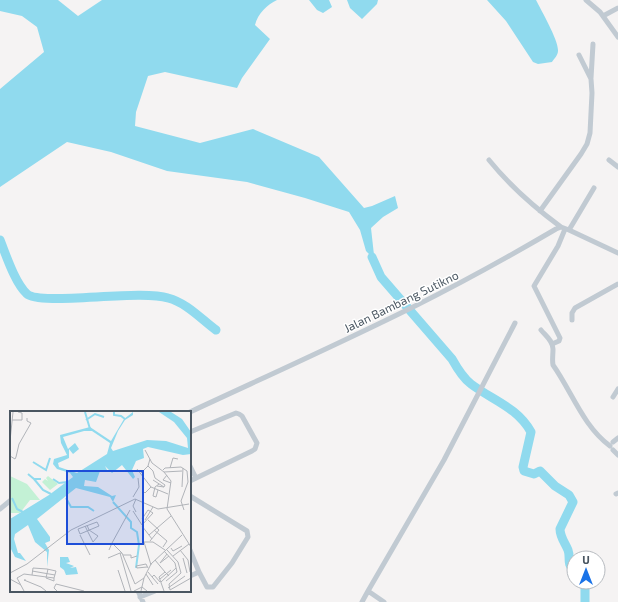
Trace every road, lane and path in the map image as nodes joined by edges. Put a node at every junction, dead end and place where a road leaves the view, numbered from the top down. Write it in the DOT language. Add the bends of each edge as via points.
graph roads {
  1 [pos="586,0"];
  2 [pos="618,8"];
  3 [pos="603,16"];
  4 [pos="618,37"];
  5 [pos="594,44"];
  6 [pos="579,55"];
  7 [pos="591,79"];
  8 [pos="489,160"];
  9 [pos="609,160"];
  10 [pos="618,167"];
  11 [pos="594,188"];
  12 [pos="540,211"];
  13 [pos="565,229"];
  14 [pos="618,253"];
  15 [pos="618,284"];
  16 [pos="572,320"];
  17 [pos="515,324"];
  18 [pos="541,330"];
  19 [pos="552,344"];
  20 [pos="618,389"];
  21 [pos="613,397"];
  22 [pos="191,412"];
  23 [pos="191,432"];
  24 [pos="614,444"];
  25 [pos="618,456"];
  26 [pos="191,468"];
  27 [pos="196,478"];
  28 [pos="191,480"];
  29 [pos="191,497"];
  30 [pos="10,501"];
  31 [pos="0,509"];
  32 [pos="191,552"];
  33 [pos="199,572"];
  34 [pos="191,576"];
  35 [pos="154,592"];
  36 [pos="368,592"];
  37 [pos="142,600"];
  38 [pos="362,602"];
  39 [pos="384,602"];
  1 -- 3 [label="street"];
  2 -- 3 [label="street"];
  3 -- 4 [label="street"];
  5 -- 7 [label="street"];
  6 -- 7 [label="street"];
  7 -- 12 [label="street" via="590,133 587,144"];
  8 -- 12 [label="street" via="508,183"];
  9 -- 10 [label="street"];
  11 -- 13 [label="street"];
  12 -- 13 [label="street"];
  13 -- 14 [label="street"];
  13 -- 19 [label="street" via="534,286 560,338"];
  13 -- 22 [label="street, Jalan Bambang Sutikno" via="414,307"];
  15 -- 16 [label="street" via="575,308"];
  17 -- 36 [label="street" via="444,460"];
  18 -- 19 [label="street"];
  19 -- 24 [label="street" via="553,365 590,425 603,441"];
  20 -- 21 [label="street"];
  23 -- 27 [label="street" via="236,413 242,416 257,443 252,451"];
  24 -- 25 [label="street"];
  26 -- 27 [label="street"];
  27 -- 28 [label="street"];
  29 -- 33 [label="street" via="247,530 248,537 213,587 208,587"];
  30 -- 31 [label="street"];
  32 -- 33 [label="street"];
  33 -- 34 [label="street"];
  35 -- 37 [label="street"];
  36 -- 38 [label="street"];
  36 -- 39 [label="street"];
}
